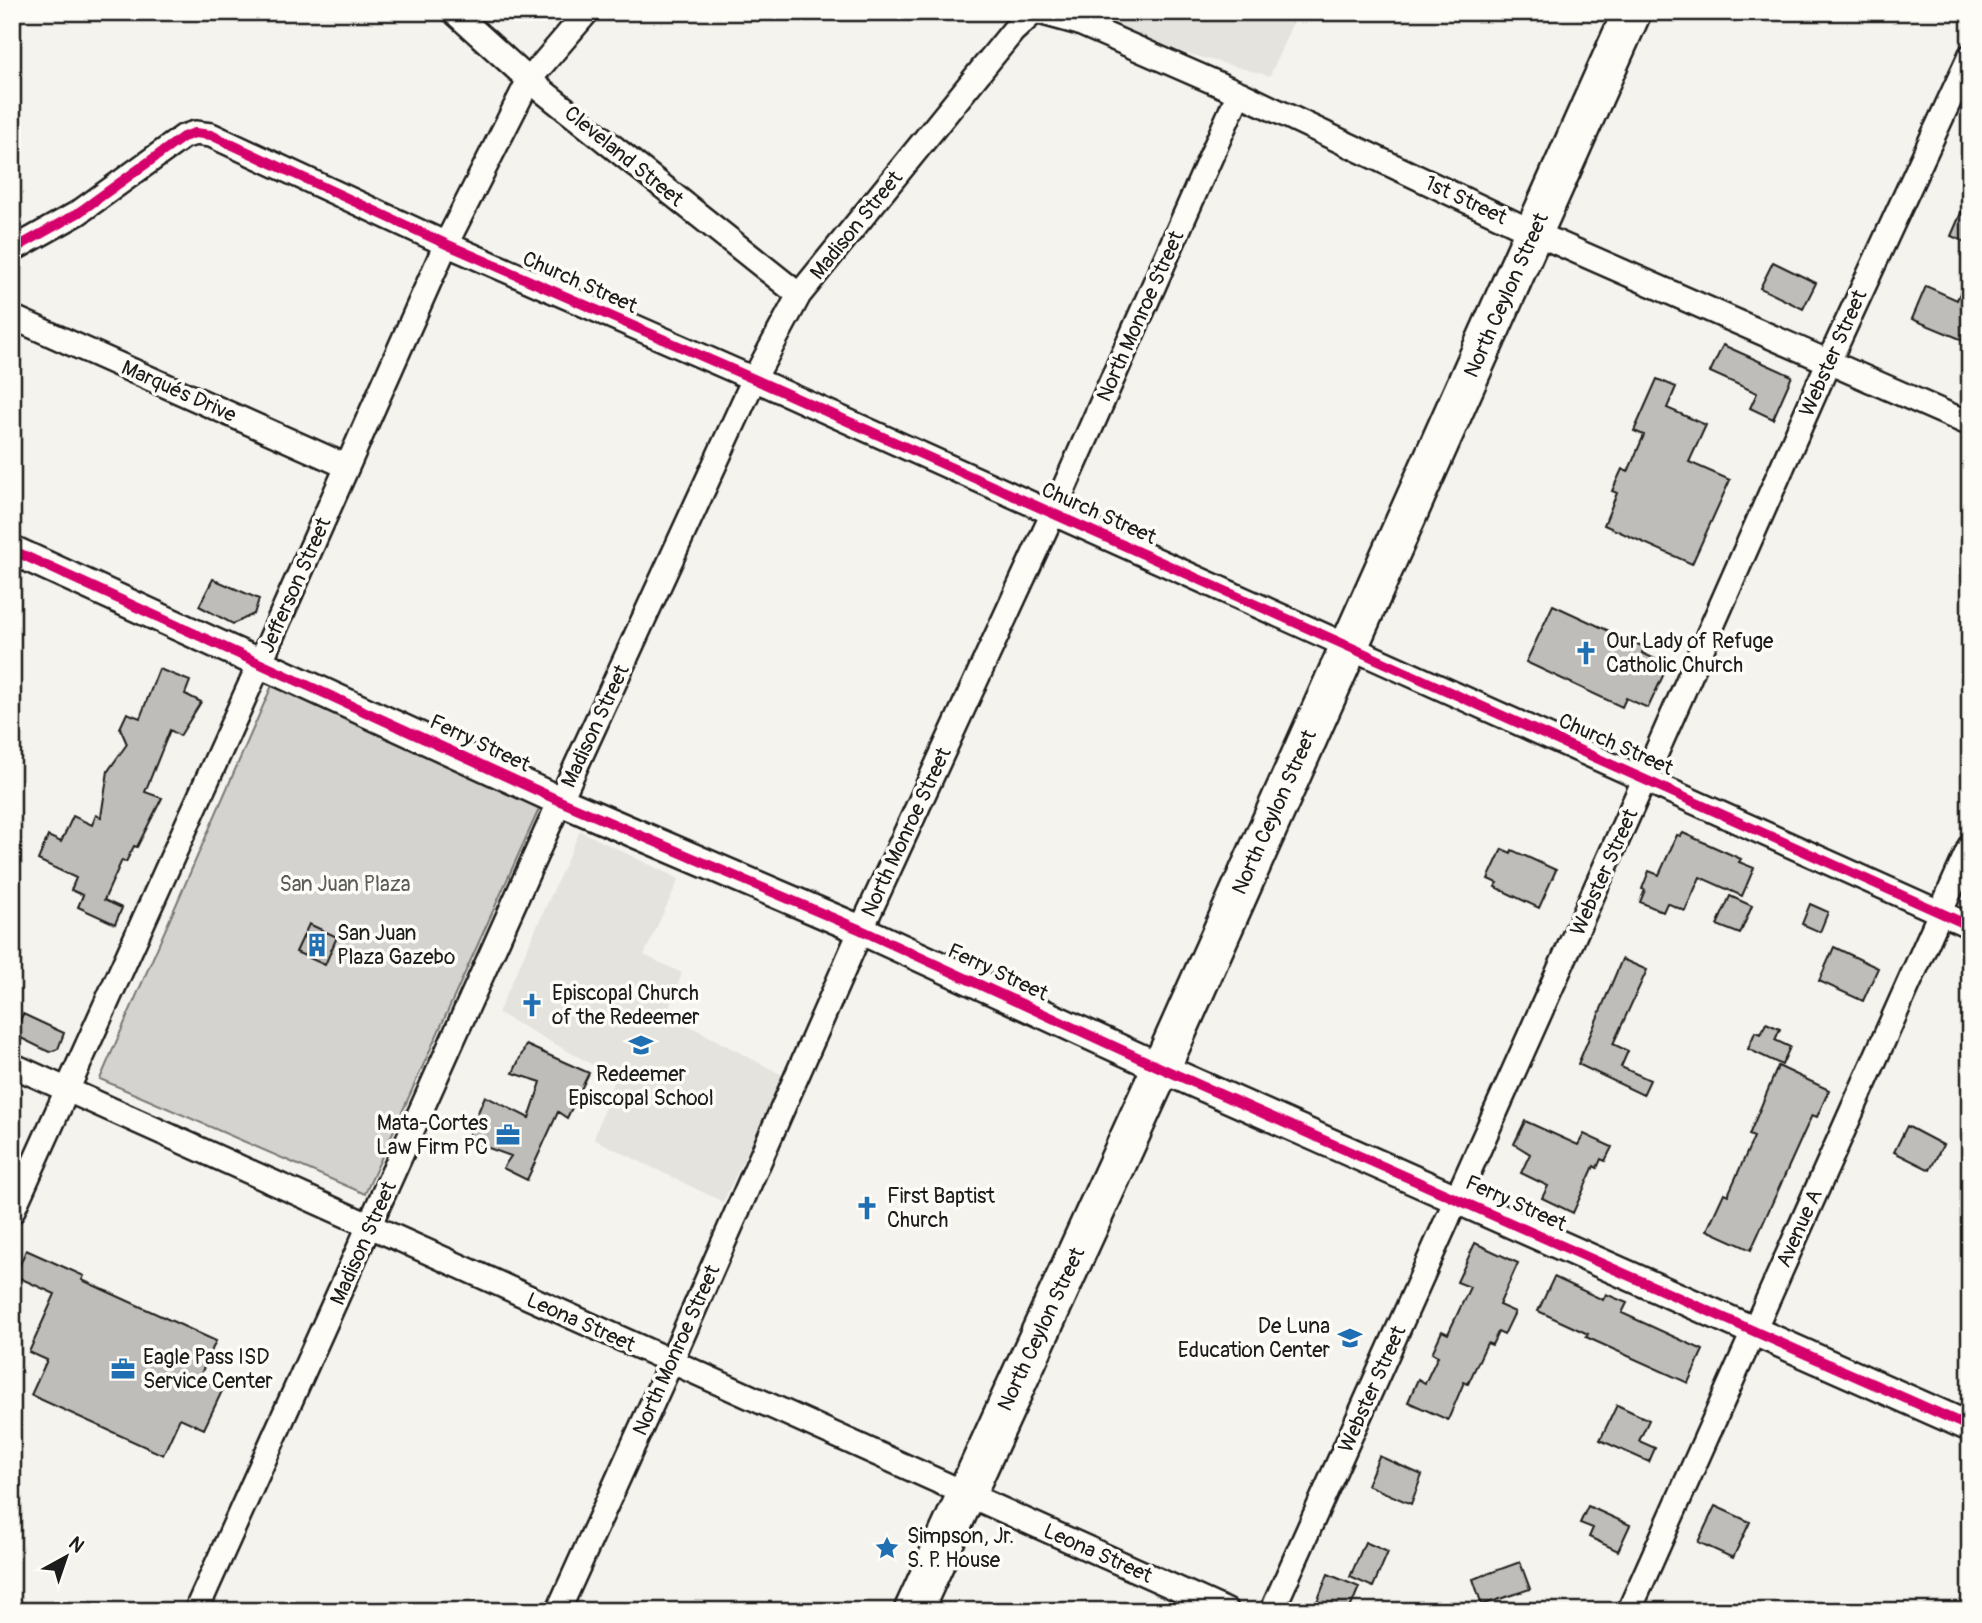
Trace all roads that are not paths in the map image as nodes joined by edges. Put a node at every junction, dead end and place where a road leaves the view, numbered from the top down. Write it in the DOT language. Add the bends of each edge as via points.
graph roads {
  1 [pos="454,12"];
  2 [pos="587,12"];
  3 [pos="1036,12"];
  4 [pos="1632,12"];
  5 [pos="1970,56"];
  6 [pos="529,80"];
  7 [pos="1239,93"];
  8 [pos="1535,233"];
  9 [pos="446,244"];
  10 [pos="12,250"];
  11 [pos="799,295"];
  12 [pos="12,317"];
  13 [pos="1829,361"];
  14 [pos="754,379"];
  15 [pos="1970,424"];
  16 [pos="346,466"];
  17 [pos="1053,513"];
  18 [pos="12,550"];
  19 [pos="1347,647"];
  20 [pos="260,663"];
  21 [pos="1646,778"];
  22 [pos="560,801"];
  23 [pos="1970,846"];
  24 [pos="1940,912"];
  25 [pos="1970,926"];
  26 [pos="861,930"];
  27 [pos="12,1065"];
  28 [pos="1161,1068"];
  29 [pos="67,1089"];
  30 [pos="1458,1198"];
  31 [pos="12,1212"];
  32 [pos="370,1227"];
  33 [pos="1752,1332"];
  34 [pos="671,1362"];
  35 [pos="1970,1427"];
  36 [pos="966,1493"];
  37 [pos="197,1611"];
  38 [pos="558,1611"];
  39 [pos="914,1611"];
  40 [pos="1227,1611"];
  41 [pos="1272,1611"];
  42 [pos="1629,1611"];
  1 -- 6 [label="street, Cleveland Street"];
  2 -- 6 [label="street, Jefferson Street"];
  3 -- 7 [label="street, 1st Street" via="1079,23"];
  3 -- 11 [label="street, Madison Street" via="1013,31"];
  4 -- 8 [label="main road, North Ceylon Street"];
  5 -- 13 [label="street, Webster Street"];
  6 -- 9 [label="street, Jefferson Street"];
  6 -- 11 [label="street, Cleveland Street"];
  7 -- 8 [label="street, 1st Street"];
  7 -- 17 [label="street, North Monroe Street"];
  8 -- 13 [label="street, 1st Street"];
  8 -- 19 [label="main road, North Ceylon Street"];
  9 -- 10 [label="street, Church Street" via="211,135 195,134 183,137 78,213"];
  9 -- 14 [label="street, Church Street"];
  9 -- 16 [label="street, Jefferson Street"];
  11 -- 14 [label="street, Madison Street"];
  12 -- 16 [label="street, Marqués Drive"];
  13 -- 15 [label="street, 1st Street"];
  13 -- 21 [label="street, Webster Street"];
  14 -- 17 [label="street, Church Street"];
  14 -- 22 [label="street, Madison Street"];
  16 -- 20 [label="street, Jefferson Street"];
  17 -- 19 [label="street, Church Street"];
  17 -- 26 [label="street, North Monroe Street"];
  18 -- 20 [label="street, Ferry Street"];
  19 -- 21 [label="street, Church Street"];
  19 -- 28 [label="main road, North Ceylon Street"];
  20 -- 22 [label="street, Ferry Street"];
  20 -- 29 [label="street, Jefferson Street"];
  21 -- 24 [label="street, Church Street"];
  21 -- 30 [label="street, Webster Street"];
  22 -- 26 [label="street, Ferry Street"];
  22 -- 32 [label="street, Madison Street"];
  23 -- 24 [label="street, Avenue A"];
  24 -- 25 [label="street, Church Street"];
  24 -- 33 [label="street, Avenue A"];
  26 -- 28 [label="street, Ferry Street"];
  26 -- 34 [label="street, North Monroe Street"];
  27 -- 29 [label="street, Leona Street"];
  28 -- 30 [label="street, Ferry Street"];
  28 -- 36 [label="main road, North Ceylon Street"];
  29 -- 31 [label="street, Jefferson Street"];
  29 -- 32 [label="street, Leona Street"];
  30 -- 33 [label="street, Ferry Street"];
  30 -- 41 [label="street, Webster Street"];
  32 -- 34 [label="street, Leona Street"];
  32 -- 37 [label="street, Madison Street"];
  33 -- 35 [label="street, Ferry Street"];
  33 -- 42 [label="street, Avenue A"];
  34 -- 36 [label="street, Leona Street"];
  34 -- 38 [label="street, North Monroe Street"];
  36 -- 39 [label="main road, North Ceylon Street"];
  36 -- 40 [label="street, Leona Street"];
}
